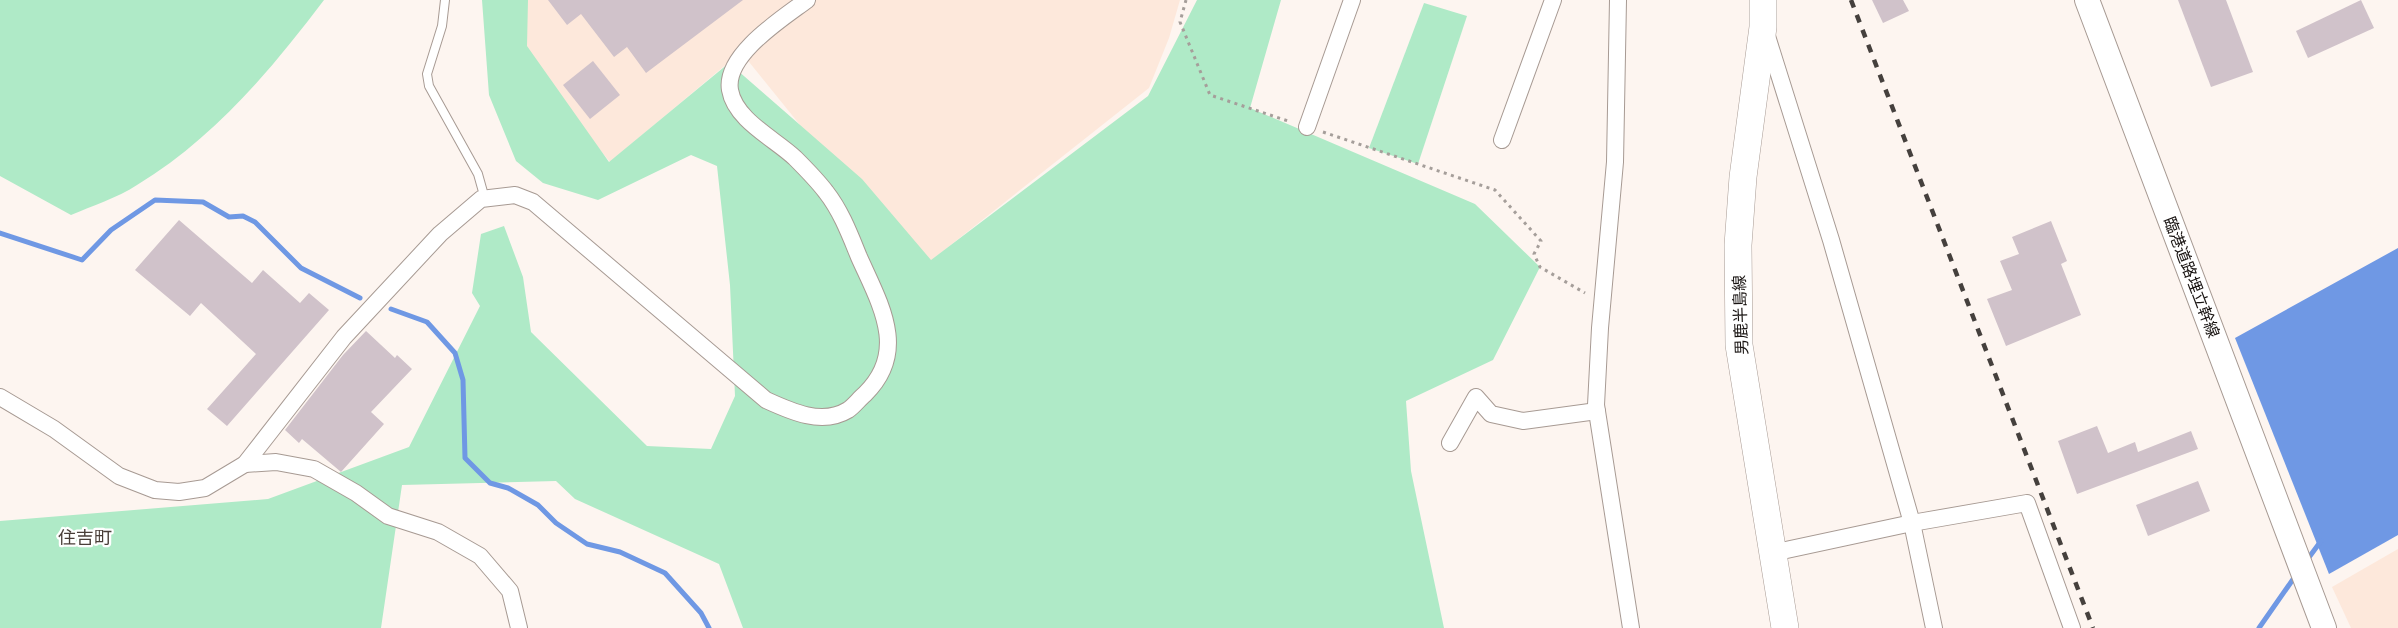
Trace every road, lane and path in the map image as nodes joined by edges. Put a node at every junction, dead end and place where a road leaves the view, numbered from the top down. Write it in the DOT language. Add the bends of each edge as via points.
graph roads {
  1 [pos="445,0"];
  2 [pos="807,0"];
  3 [pos="1186,0"];
  4 [pos="1352,0"];
  5 [pos="1553,0"];
  6 [pos="1618,0"];
  7 [pos="1763,0"];
  8 [pos="2087,0"];
  9 [pos="1763,27"];
  10 [pos="1307,127"];
  11 [pos="1502,140"];
  12 [pos="485,199"];
  13 [pos="1602,303"];
  14 [pos="0,397"];
  15 [pos="1597,411"];
  16 [pos="1450,443"];
  17 [pos="245,464"];
  18 [pos="1912,523"];
  19 [pos="1772,553"];
  20 [pos="519,628"];
  21 [pos="1631,628"];
  22 [pos="1785,628"];
  23 [pos="1934,628"];
  24 [pos="2072,628"];
  25 [pos="2324,628"];
  1 -- 12 [label="lane" via="442,26 427,74 429,86 478,174"];
  2 -- 12 [label="street" via="750,46 730,78 730,91 748,119 827,193 884,313 886,367 878,381 848,410 822,417 800,416 766,400 533,202 515,195"];
  3 -- 10 [label="path" via="1180,22 1210,95"];
  4 -- 10 [label="street"];
  5 -- 11 [label="street"];
  6 -- 13 [label="street" via="1615,162"];
  7 -- 9 [label="main road, 男鹿半島線"];
  8 -- 25 [label="street, 臨港道路埋立幹線"];
  9 -- 18 [label="street" via="1831,240"];
  9 -- 19 [label="main road, 男鹿半島線" via="1740,211 1739,345"];
  10 -- 13 [label="path" via="1495,190 1541,241 1534,254 1540,267"];
  12 -- 17 [label="street" via="440,234 344,337"];
  13 -- 15 [label="street"];
  14 -- 17 [label="street" via="54,429 119,476 155,490 205,488"];
  15 -- 16 [label="street" via="1523,421 1491,414 1476,397"];
  15 -- 21 [label="street"];
  17 -- 20 [label="street" via="276,462 314,469 388,516 438,532 480,556 510,591"];
  18 -- 19 [label="street"];
  18 -- 23 [label="street"];
  18 -- 24 [label="street" via="2027,503"];
  19 -- 22 [label="main road, 男鹿半島線"];
}
